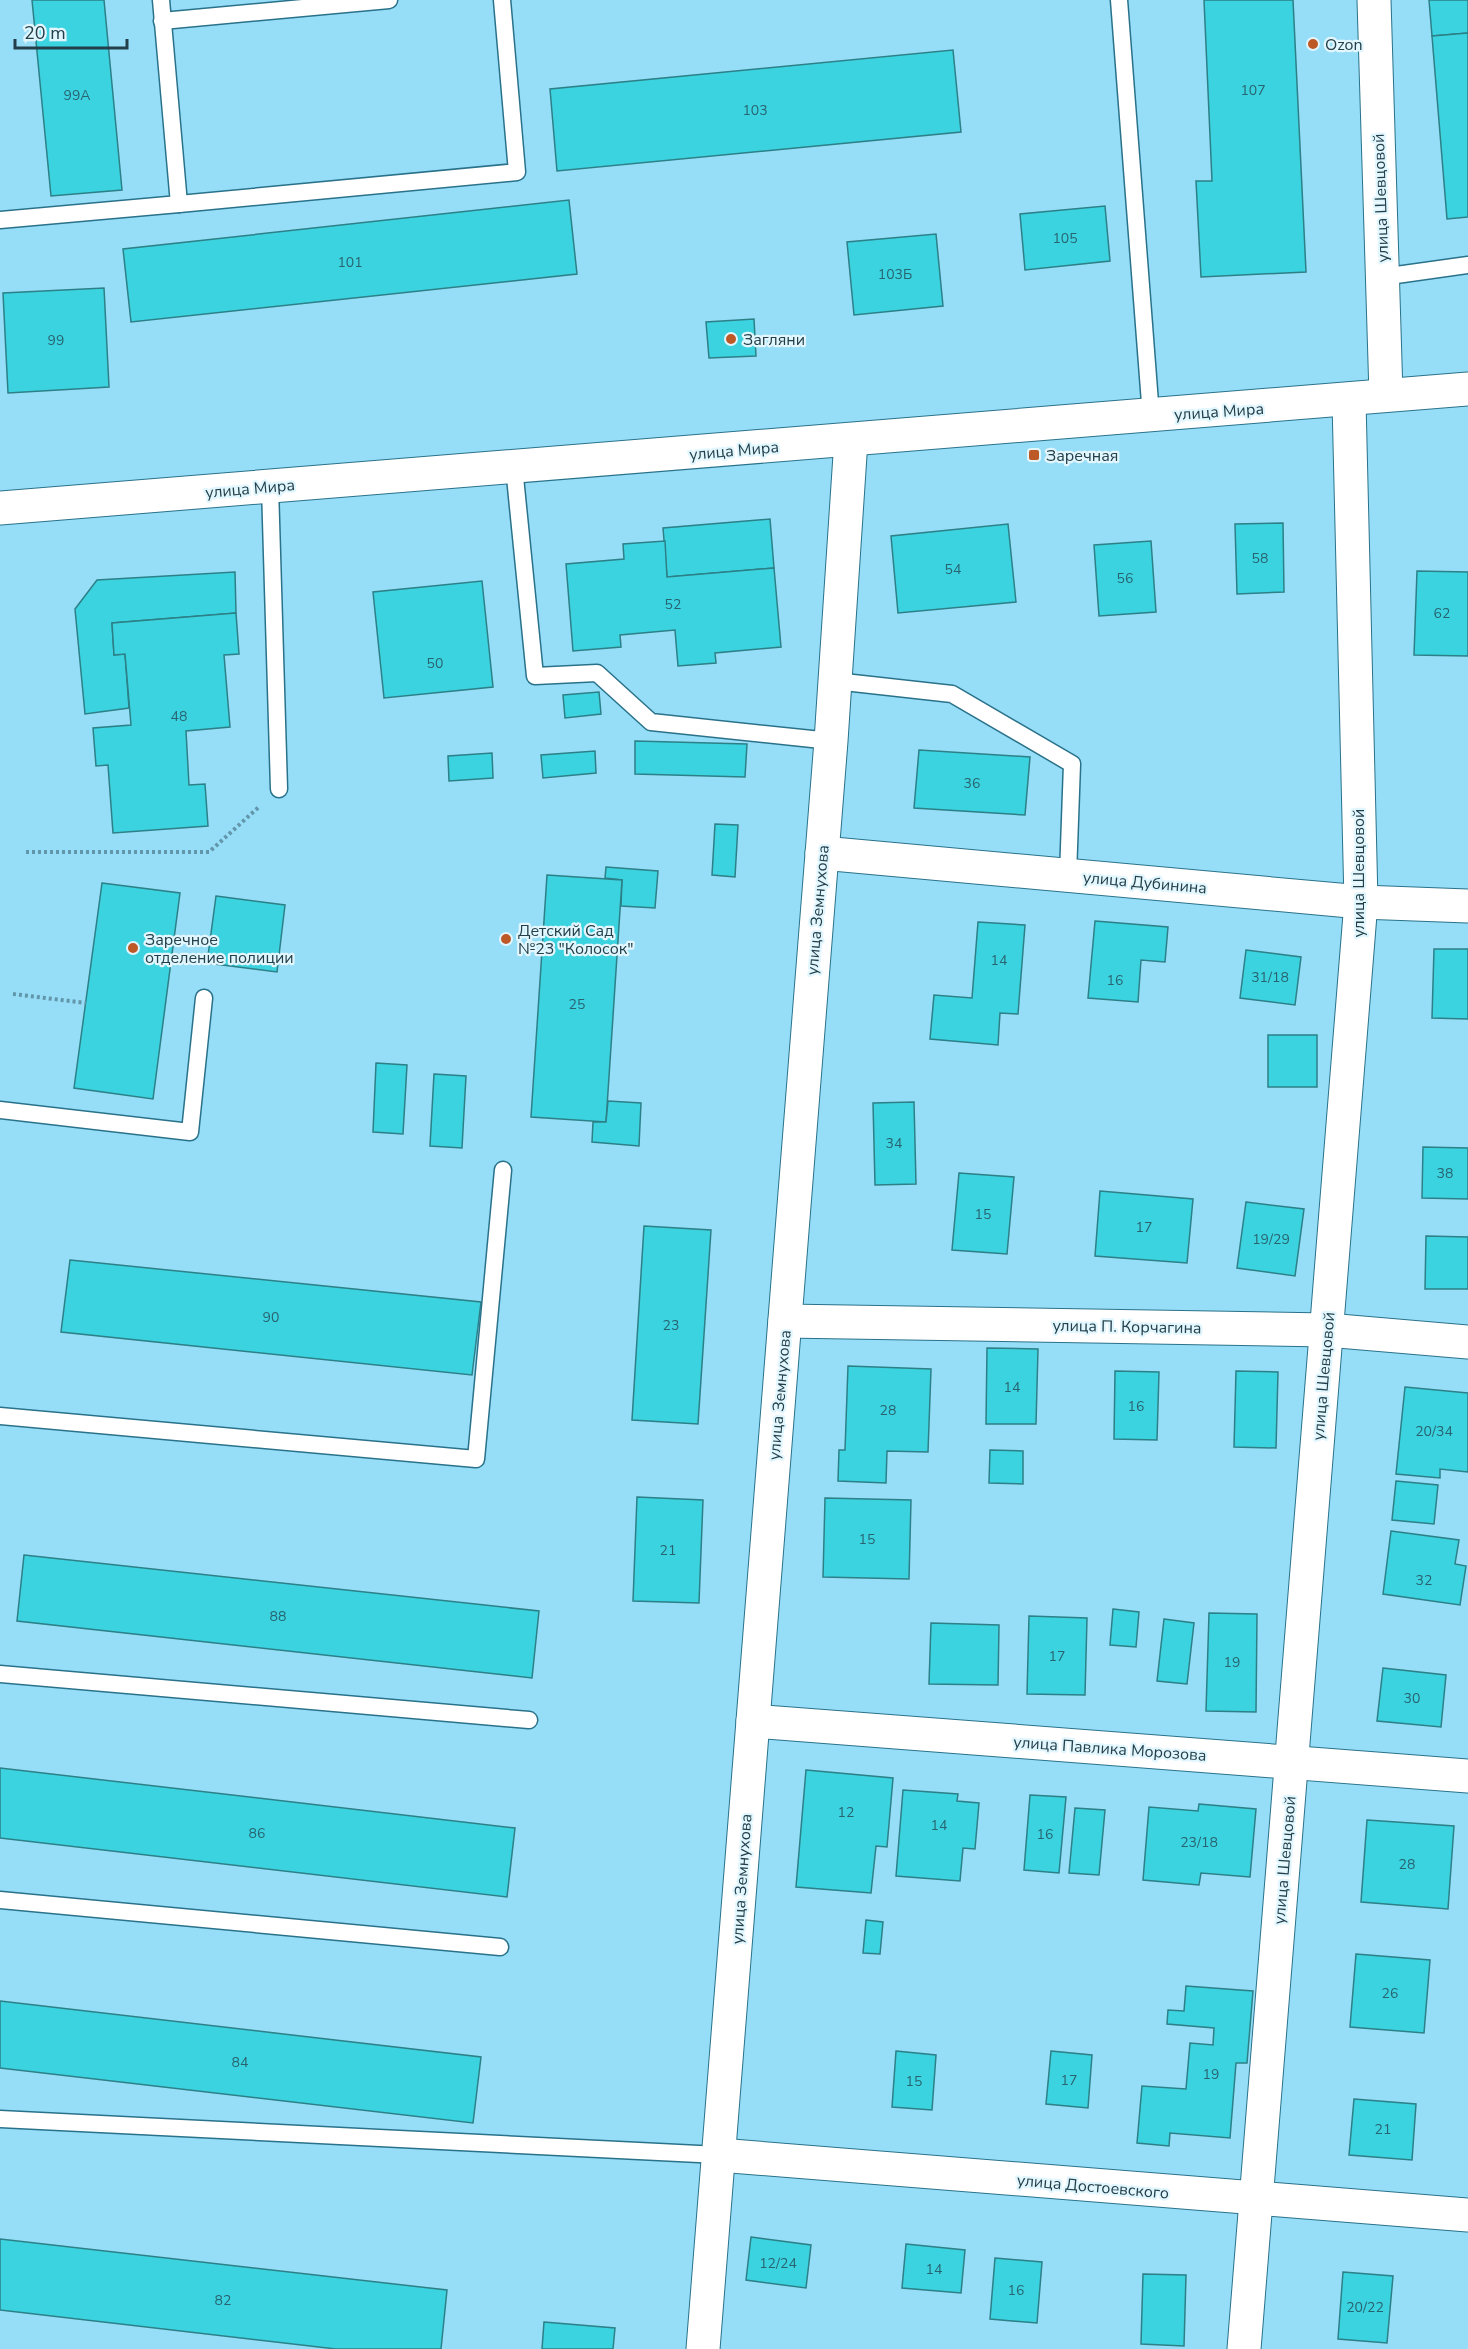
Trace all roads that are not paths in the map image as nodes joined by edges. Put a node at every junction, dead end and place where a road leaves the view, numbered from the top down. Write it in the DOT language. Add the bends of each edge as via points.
graph roads {
  1 [pos="160,0"];
  2 [pos="388,0"];
  3 [pos="502,0"];
  4 [pos="1119,0"];
  5 [pos="1374,0"];
  6 [pos="162,21"];
  7 [pos="179,204"];
  8 [pos="0,220"];
  9 [pos="1468,266"];
  10 [pos="1382,277"];
  11 [pos="1468,389"];
  12 [pos="1386,396"];
  13 [pos="1349,401"];
  14 [pos="1150,416"];
  15 [pos="852,440"];
  16 [pos="514,467"];
  17 [pos="270,487"];
  18 [pos="0,508"];
  19 [pos="835,681"];
  20 [pos="831,741"];
  21 [pos="279,789"];
  22 [pos="822,853"];
  23 [pos="1068,875"];
  24 [pos="1361,902"];
  25 [pos="1468,906"];
  26 [pos="204,998"];
  27 [pos="0,1110"];
  28 [pos="503,1170"];
  29 [pos="785,1321"];
  30 [pos="1327,1330"];
  31 [pos="1468,1342"];
  32 [pos="0,1416"];
  33 [pos="0,1674"];
  34 [pos="529,1719"];
  35 [pos="753,1721"];
  36 [pos="1292,1762"];
  37 [pos="1468,1776"];
  38 [pos="0,1900"];
  39 [pos="500,1947"];
  40 [pos="0,2119"];
  41 [pos="719,2155"];
  42 [pos="1256,2199"];
  43 [pos="1468,2215"];
  44 [pos="704,2349"];
  45 [pos="1244,2349"];
  1 -- 6 [label="lane"];
  2 -- 6 [label="lane"];
  3 -- 7 [label="lane" via="517,172"];
  4 -- 14 [label="lane"];
  5 -- 10 [label="street, улица Шевцовой"];
  6 -- 7 [label="lane"];
  7 -- 8 [label="lane"];
  9 -- 10 [label="lane"];
  10 -- 12 [label="street, улица Шевцовой"];
  11 -- 12 [label="street, улица Мира"];
  12 -- 13 [label="street, улица Мира"];
  13 -- 14 [label="street, улица Мира"];
  13 -- 24 [label="street, улица Шевцовой"];
  14 -- 15 [label="street, улица Мира"];
  15 -- 16 [label="street, улица Мира"];
  15 -- 19 [label="street, улица Земнухова"];
  16 -- 17 [label="street, улица Мира"];
  16 -- 20 [label="lane" via="535,676 597,673 651,722"];
  17 -- 18 [label="street, улица Мира"];
  17 -- 21 [label="lane"];
  19 -- 20 [label="street, улица Земнухова"];
  19 -- 23 [label="lane" via="952,694 1072,764"];
  20 -- 22 [label="street, улица Земнухова"];
  22 -- 23 [label="street, улица Дубинина"];
  22 -- 29 [label="street, улица Земнухова"];
  23 -- 24 [label="street, улица Дубинина"];
  24 -- 25 [label="street, улица Дубинина"];
  24 -- 30 [label="street, улица Шевцовой"];
  26 -- 27 [label="lane" via="190,1132"];
  28 -- 32 [label="lane" via="476,1459"];
  29 -- 30 [label="street, улица П. Корчагина"];
  29 -- 35 [label="street, улица Земнухова"];
  30 -- 31 [label="street, улица П. Корчагина"];
  30 -- 36 [label="street, улица Шевцовой"];
  33 -- 34 [label="lane"];
  35 -- 36 [label="street, улица Павлика Морозова"];
  35 -- 41 [label="street, улица Земнухова"];
  36 -- 37 [label="street, улица Павлика Морозова"];
  36 -- 42 [label="street, улица Шевцовой"];
  38 -- 39 [label="lane"];
  40 -- 41 [label="lane"];
  41 -- 42 [label="street, улица Достоевского"];
  41 -- 44 [label="street, улица Земнухова"];
  42 -- 43 [label="street, улица Достоевского"];
  42 -- 45 [label="street, улица Шевцовой"];
}
